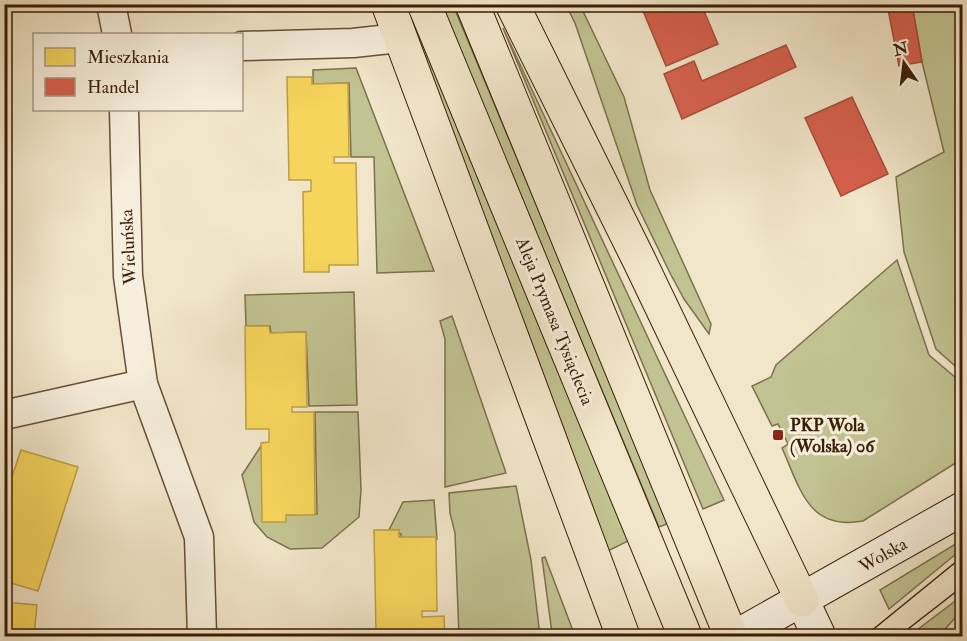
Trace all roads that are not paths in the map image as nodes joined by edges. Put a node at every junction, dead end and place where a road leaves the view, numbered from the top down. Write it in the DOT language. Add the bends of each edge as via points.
graph roads {
  1 [pos="111,4"];
  2 [pos="388,4"];
  3 [pos="424,4"];
  4 [pos="472,4"];
  5 [pos="512,4"];
  6 [pos="117,33"];
  7 [pos="399,38"];
  8 [pos="243,46"];
  9 [pos="124,111"];
  10 [pos="142,384"];
  11 [pos="4,415"];
  12 [pos="963,509"];
  13 [pos="802,600"];
  14 [pos="202,636"];
  15 [pos="623,636"];
  16 [pos="685,636"];
  17 [pos="731,636"];
  18 [pos="737,636"];
  19 [pos="819,636"];
  1 -- 6 [label="street"];
  2 -- 7 [label="main road"];
  3 -- 16 [label="main road, Aleja Prymasa Tysiąclecia"];
  4 -- 17 [label="main road"];
  5 -- 13 [label="main road"];
  7 -- 8 [label="street"];
  7 -- 15 [label="main road"];
  9 -- 10 [label="street, Wieluńska" via="128,276"];
  10 -- 11 [label="street"];
  10 -- 14 [label="street, Wieluńska" via="199,537"];
  12 -- 13 [label="main road, Wolska"];
  13 -- 18 [label="main road, Wolska"];
  13 -- 19 [label="main road"];
}
